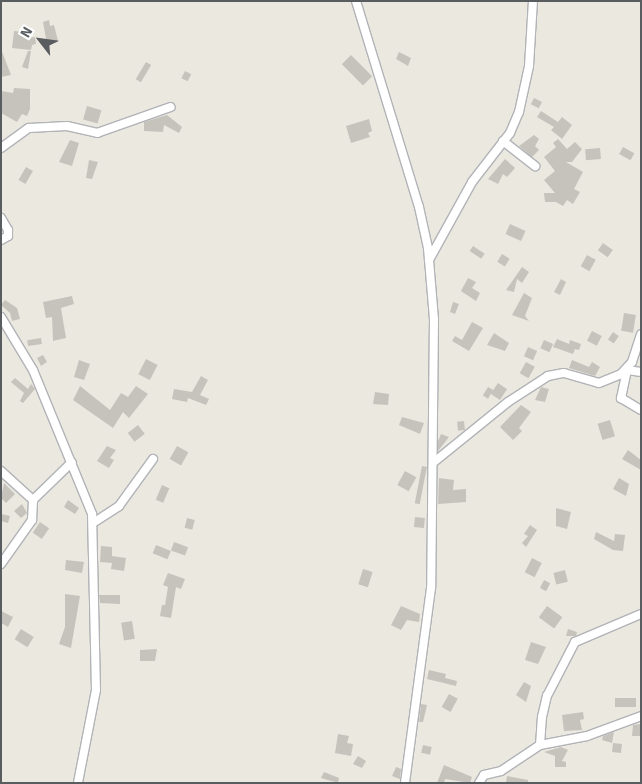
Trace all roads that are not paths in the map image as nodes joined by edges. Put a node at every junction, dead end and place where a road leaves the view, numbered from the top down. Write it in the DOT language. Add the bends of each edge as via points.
graph roads {
  1 [pos="356,1"];
  2 [pos="533,1"];
  3 [pos="171,107"];
  4 [pos="503,142"];
  5 [pos="1,148"];
  6 [pos="535,166"];
  7 [pos="1,218"];
  8 [pos="1,240"];
  9 [pos="429,260"];
  10 [pos="1,317"];
  11 [pos="641,334"];
  12 [pos="627,370"];
  13 [pos="641,372"];
  14 [pos="641,410"];
  15 [pos="153,459"];
  16 [pos="72,462"];
  17 [pos="434,462"];
  18 [pos="1,471"];
  19 [pos="33,500"];
  20 [pos="93,523"];
  21 [pos="1,564"];
  22 [pos="641,614"];
  23 [pos="641,716"];
  24 [pos="540,745"];
  25 [pos="78,783"];
  26 [pos="405,783"];
  27 [pos="479,783"];
  1 -- 9 [label="street" via="419,207"];
  2 -- 4 [label="street" via="526,88 520,112"];
  3 -- 5 [label="street" via="97,133 67,126 29,128"];
  4 -- 6 [label="street"];
  4 -- 9 [label="street" via="472,182"];
  7 -- 8 [label="street" via="8,236"];
  9 -- 17 [label="street" via="434,319"];
  10 -- 16 [label="street" via="33,370"];
  11 -- 12 [label="street"];
  12 -- 13 [label="street"];
  12 -- 14 [label="street" via="621,398"];
  12 -- 17 [label="street" via="599,383 564,373 548,376 508,402"];
  15 -- 20 [label="street" via="119,506"];
  16 -- 19 [label="street"];
  16 -- 20 [label="street" via="88,497"];
  17 -- 26 [label="street" via="431,588"];
  18 -- 19 [label="street"];
  19 -- 21 [label="street" via="32,520"];
  20 -- 25 [label="street" via="96,690"];
  22 -- 24 [label="street" via="575,642 547,696"];
  23 -- 24 [label="street" via="587,736"];
  24 -- 27 [label="street" via="501,771 484,775"];
}
